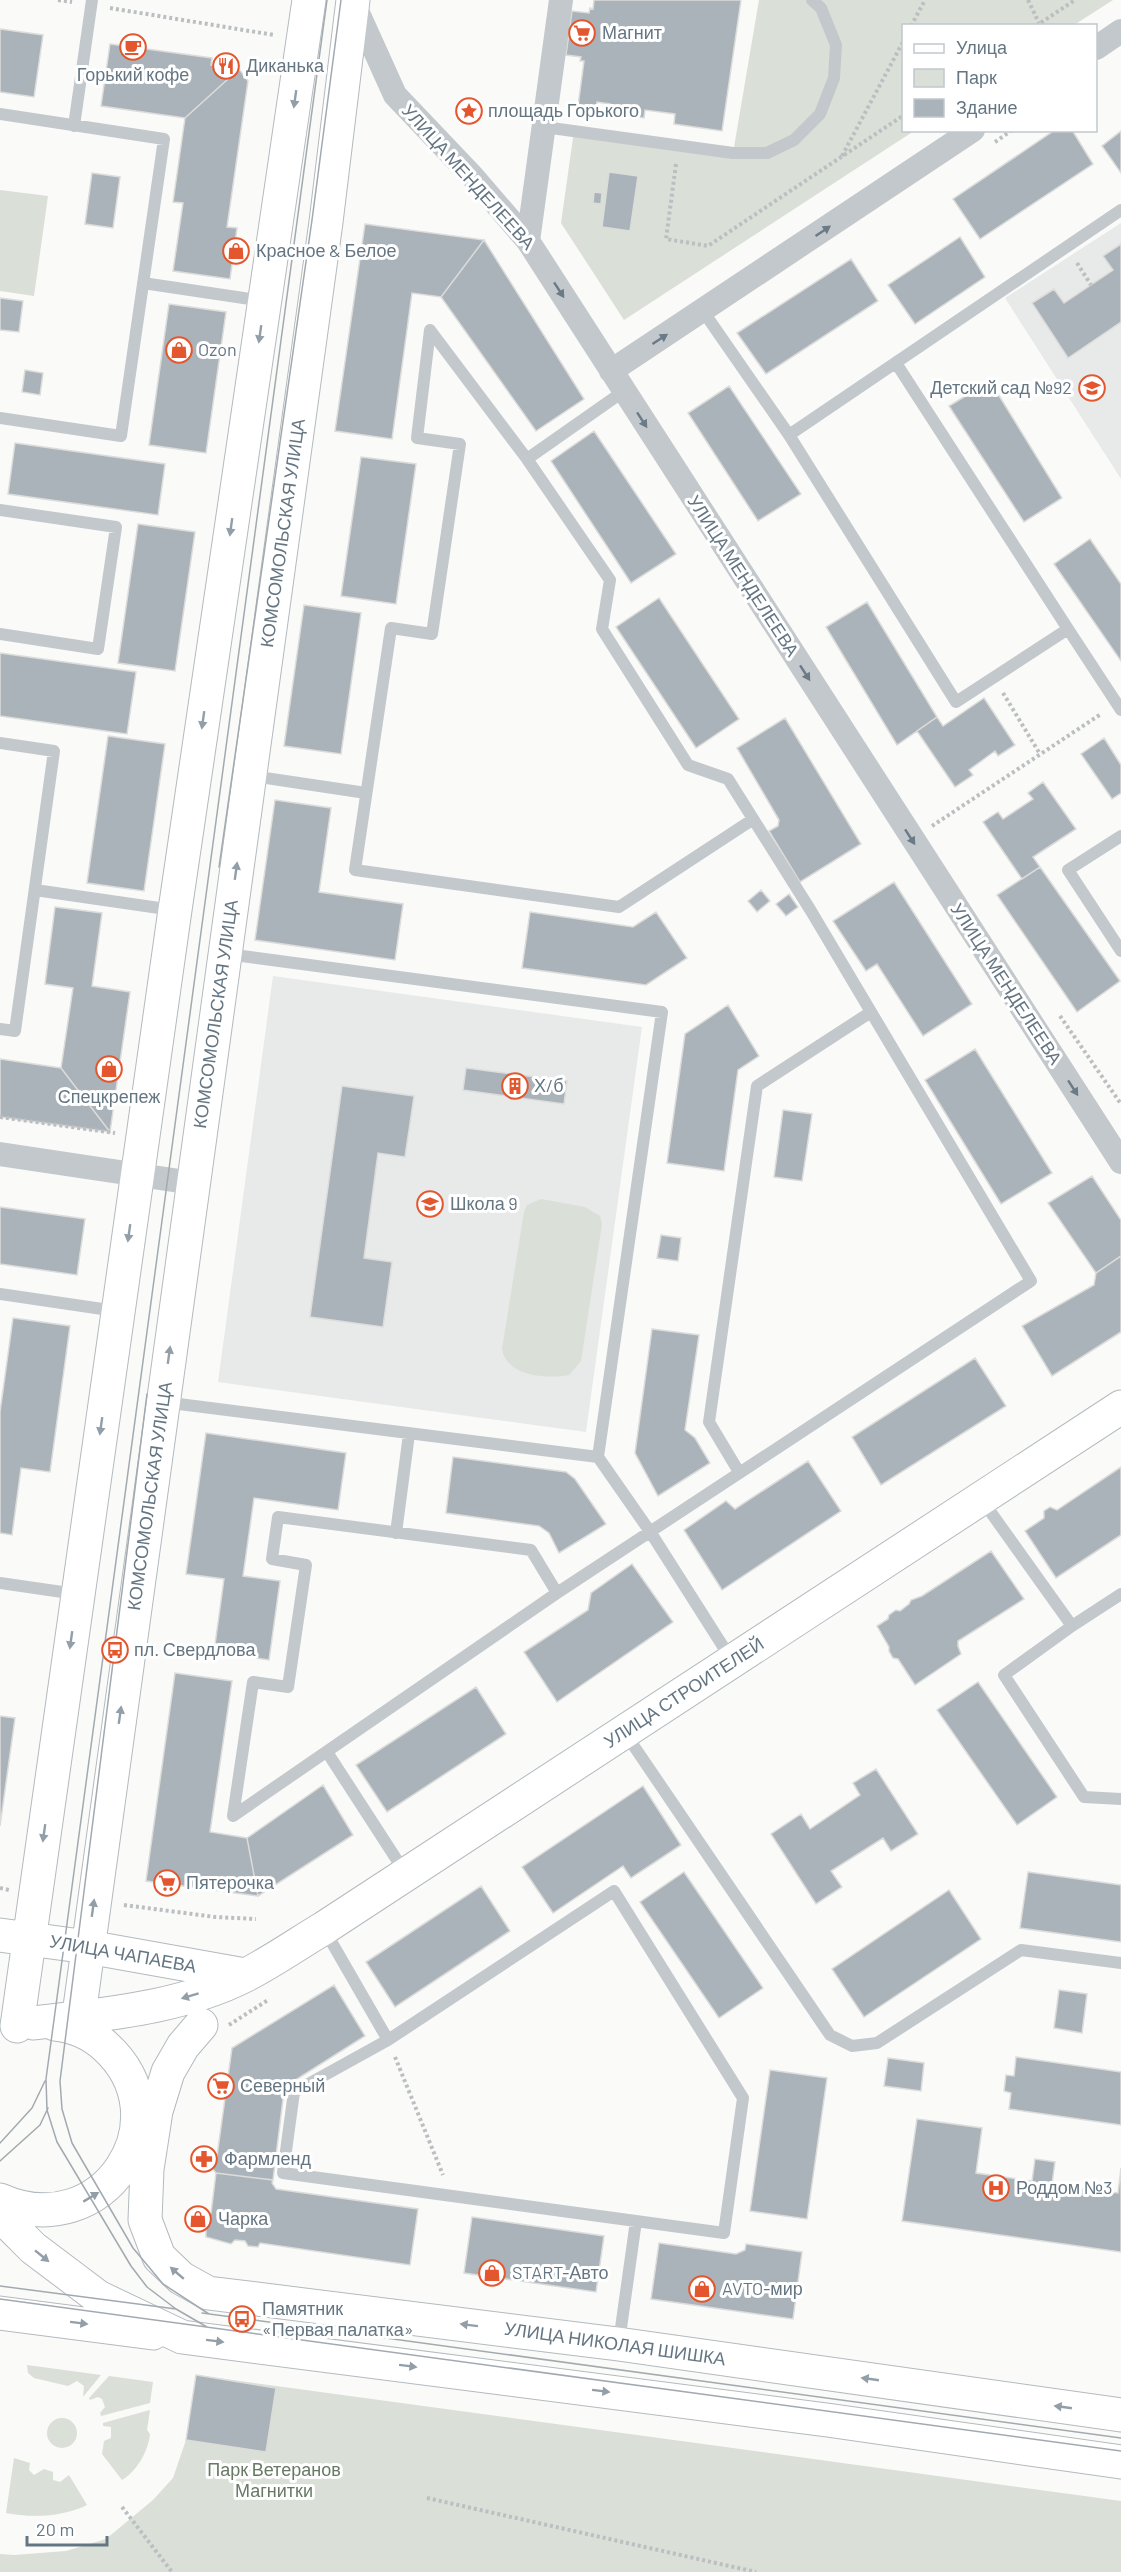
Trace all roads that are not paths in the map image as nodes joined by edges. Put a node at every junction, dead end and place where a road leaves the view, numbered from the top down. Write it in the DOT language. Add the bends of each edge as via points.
graph roads {
  1 [pos="309,0"];
  2 [pos="561,0"];
  3 [pos="812,0"];
  4 [pos="348,1"];
  5 [pos="92,2"];
  6 [pos="1121,31"];
  7 [pos="1097,47"];
  8 [pos="0,114"];
  9 [pos="74,126"];
  10 [pos="544,127"];
  11 [pos="970,132"];
  12 [pos="1121,210"];
  13 [pos="528,241"];
  14 [pos="143,283"];
  15 [pos="265,301"];
  16 [pos="703,311"];
  17 [pos="896,363"];
  18 [pos="611,371"];
  19 [pos="624,391"];
  20 [pos="0,418"];
  21 [pos="789,435"];
  22 [pos="527,459"];
  23 [pos="0,510"];
  24 [pos="1068,629"];
  25 [pos="0,634"];
  26 [pos="1119,706"];
  27 [pos="0,743"];
  28 [pos="249,776"];
  29 [pos="366,793"];
  30 [pos="752,820"];
  31 [pos="1121,836"];
  32 [pos="35,890"];
  33 [pos="175,910"];
  34 [pos="1121,951"];
  35 [pos="224,954"];
  36 [pos="871,1012"];
  37 [pos="0,1029"];
  38 [pos="0,1154"];
  39 [pos="1121,1162"];
  40 [pos="137,1175"];
  41 [pos="193,1183"];
  42 [pos="0,1294"];
  43 [pos="117,1311"];
  44 [pos="162,1402"];
  45 [pos="1121,1407"];
  46 [pos="409,1434"];
  47 [pos="598,1457"];
  48 [pos="740,1472"];
  49 [pos="981,1498"];
  50 [pos="396,1533"];
  51 [pos="651,1533"];
  52 [pos="0,1583"];
  53 [pos="557,1593"];
  54 [pos="77,1594"];
  55 [pos="1121,1594"];
  56 [pos="1072,1626"];
  57 [pos="733,1661"];
  58 [pos="624,1732"];
  59 [pos="327,1752"];
  60 [pos="1121,1799"];
  61 [pos="406,1874"];
  62 [pos="324,1928"];
  63 [pos="14,1937"];
  64 [pos="88,1947"];
  65 [pos="1121,1963"];
  66 [pos="245,1975"];
  67 [pos="78,2023"];
  68 [pos="17,2027"];
  69 [pos="388,2040"];
  70 [pos="142,2129"];
  71 [pos="3,2218"];
  72 [pos="145,2220"];
  73 [pos="636,2221"];
  74 [pos="0,2313"];
  75 [pos="182,2337"];
  76 [pos="618,2344"];
  77 [pos="833,2374"];
  78 [pos="1121,2415"];
  79 [pos="826,2420"];
  80 [pos="1121,2462"];
  1 -- 15 [label="main road, one-way"];
  2 -- 10 [label="street"];
  3 -- 10 [label="lane" via="820,8 836,45 834,78 820,114 794,140 767,153 733,153"];
  4 -- 13 [label="street, УЛИЦА МЕНДЕЛЕЕВА" via="395,95"];
  4 -- 28 [label="main road, КОМСОМОЛЬСКАЯ УЛИЦА" via="326,222"];
  5 -- 9 [label="lane"];
  6 -- 7 [label="street"];
  8 -- 9 [label="lane"];
  9 -- 14 [label="lane" via="164,139"];
  10 -- 13 [label="street"];
  16 -- 11 [label="street, one-way"];
  12 -- 17 [label="lane"];
  13 -- 18 [label="street, УЛИЦА МЕНДЕЛЕЕВА, one-way"];
  14 -- 15 [label="lane"];
  14 -- 20 [label="lane" via="121,436"];
  15 -- 33 [label="main road, one-way"];
  18 -- 16 [label="street, one-way"];
  16 -- 21 [label="lane"];
  17 -- 21 [label="lane"];
  17 -- 24 [label="lane"];
  18 -- 19 [label="street, УЛИЦА МЕНДЕЛЕЕВА"];
  19 -- 22 [label="lane"];
  19 -- 39 [label="street, УЛИЦА МЕНДЕЛЕЕВА, one-way"];
  21 -- 24 [label="lane" via="956,702"];
  22 -- 29 [label="lane" via="430,330 417,438 460,444 432,634 391,628"];
  22 -- 30 [label="lane" via="610,580 602,629 688,765 728,780"];
  23 -- 25 [label="lane" via="116,527 98,649"];
  24 -- 26 [label="lane"];
  27 -- 32 [label="lane" via="54,751"];
  28 -- 29 [label="lane"];
  35 -- 28 [label="main road, КОМСОМОЛЬСКАЯ УЛИЦА, one-way"];
  29 -- 30 [label="lane" via="356,870 619,907"];
  30 -- 36 [label="lane"];
  31 -- 34 [label="lane" via="1068,870"];
  32 -- 33 [label="lane"];
  32 -- 37 [label="lane" via="15,1031"];
  33 -- 40 [label="main road"];
  35 -- 41 [label="main road, КОМСОМОЛЬСКАЯ УЛИЦА"];
  35 -- 47 [label="lane" via="662,1012"];
  36 -- 48 [label="lane" via="757,1086 710,1422"];
  36 -- 48 [label="lane" via="1031,1281"];
  38 -- 40 [label="street"];
  40 -- 41 [label="street"];
  40 -- 43 [label="main road, one-way"];
  44 -- 41 [label="main road, КОМСОМОЛЬСКАЯ УЛИЦА, one-way"];
  42 -- 43 [label="lane"];
  43 -- 54 [label="main road, one-way"];
  44 -- 46 [label="lane"];
  64 -- 44 [label="main road, КОМСОМОЛЬСКАЯ УЛИЦА, one-way"];
  45 -- 49 [label="main road, УЛИЦА СТРОИТЕЛЕЙ"];
  46 -- 47 [label="lane"];
  46 -- 50 [label="lane"];
  47 -- 51 [label="lane"];
  48 -- 51 [label="lane"];
  49 -- 56 [label="lane"];
  49 -- 57 [label="main road, УЛИЦА СТРОИТЕЛЕЙ"];
  50 -- 53 [label="lane" via="531,1550"];
  50 -- 59 [label="lane" via="278,1518 272,1559 306,1565 288,1687 253,1682 233,1816"];
  51 -- 53 [label="lane"];
  51 -- 57 [label="lane"];
  52 -- 54 [label="lane"];
  53 -- 59 [label="lane"];
  54 -- 63 [label="main road, one-way"];
  55 -- 56 [label="lane"];
  56 -- 60 [label="lane" via="1004,1675 1084,1797"];
  57 -- 58 [label="main road, УЛИЦА СТРОИТЕЛЕЙ"];
  58 -- 61 [label="main road, УЛИЦА СТРОИТЕЛЕЙ"];
  58 -- 65 [label="lane" via="830,2035 852,2046 877,2043 1021,1950"];
  59 -- 61 [label="lane"];
  61 -- 62 [label="main road, УЛИЦА СТРОИТЕЛЕЙ"];
  62 -- 66 [label="main road, УЛИЦА СТРОИТЕЛЕЙ"];
  62 -- 69 [label="lane"];
  63 -- 64 [label="main road, УЛИЦА ЧАПАЕВА"];
  63 -- 68 [label="main road"];
  64 -- 66 [label="main road, УЛИЦА ЧАПАЕВА"];
  64 -- 67 [label="main road, КОМСОМОЛЬСКАЯ УЛИЦА"];
  66 -- 67 [label="main road, УЛИЦА СТРОИТЕЛЕЙ, one-way" via="177,2000"];
  66 -- 70 [label="main road, УЛИЦА СТРОИТЕЛЕЙ" via="183,2046"];
  67 -- 68 [label="main road"];
  67 -- 70 [label="main road" via="122,2065"];
  69 -- 73 [label="lane" via="294,2092 283,2174"];
  69 -- 73 [label="lane" via="614,1891 743,2098 724,2233"];
  71 -- 70 [label="main road, one-way" via="67,2208 98,2193 112,2181"];
  70 -- 72 [label="main road, УЛИЦА НИКОЛАЯ ШИШКА"];
  70 -- 72 [label="main road, УЛИЦА НИКОЛАЯ ШИШКА" via="147,2169"];
  71 -- 75 [label="main road, one-way" via="98,2297"];
  76 -- 72 [label="main road, УЛИЦА НИКОЛАЯ ШИШКА, one-way" via="208,2294 181,2278 159,2257"];
  73 -- 76 [label="lane"];
  74 -- 75 [label="main road, one-way"];
  75 -- 79 [label="main road, one-way"];
  76 -- 77 [label="main road, УЛИЦА НИКОЛАЯ ШИШКА"];
  78 -- 77 [label="main road, УЛИЦА НИКОЛАЯ ШИШКА, one-way"];
  77 -- 79 [label="main road"];
  79 -- 80 [label="main road"];
}
